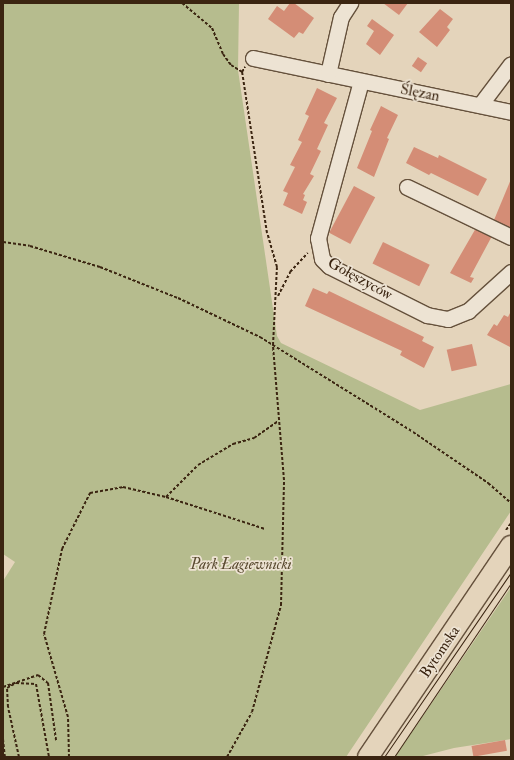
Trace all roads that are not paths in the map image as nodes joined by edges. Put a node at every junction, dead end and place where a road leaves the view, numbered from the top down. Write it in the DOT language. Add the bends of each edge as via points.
graph roads {
  1 [pos="350,3"];
  2 [pos="253,58"];
  3 [pos="511,64"];
  4 [pos="328,74"];
  5 [pos="361,81"];
  6 [pos="480,105"];
  7 [pos="511,112"];
  8 [pos="407,187"];
  9 [pos="511,237"];
  10 [pos="511,272"];
  11 [pos="511,546"];
  12 [pos="368,757"];
  1 -- 4 [label="street" via="341,17"];
  2 -- 4 [label="street, Ślęzan"];
  3 -- 6 [label="street"];
  4 -- 5 [label="street, Ślęzan"];
  5 -- 6 [label="street, Ślęzan"];
  5 -- 10 [label="street, Gołęszyców" via="318,238 322,259 329,266 427,315 448,319 468,312"];
  6 -- 7 [label="street, Ślęzan"];
  8 -- 9 [label="street"];
  11 -- 12 [label="main road, Bytomska"];
}
